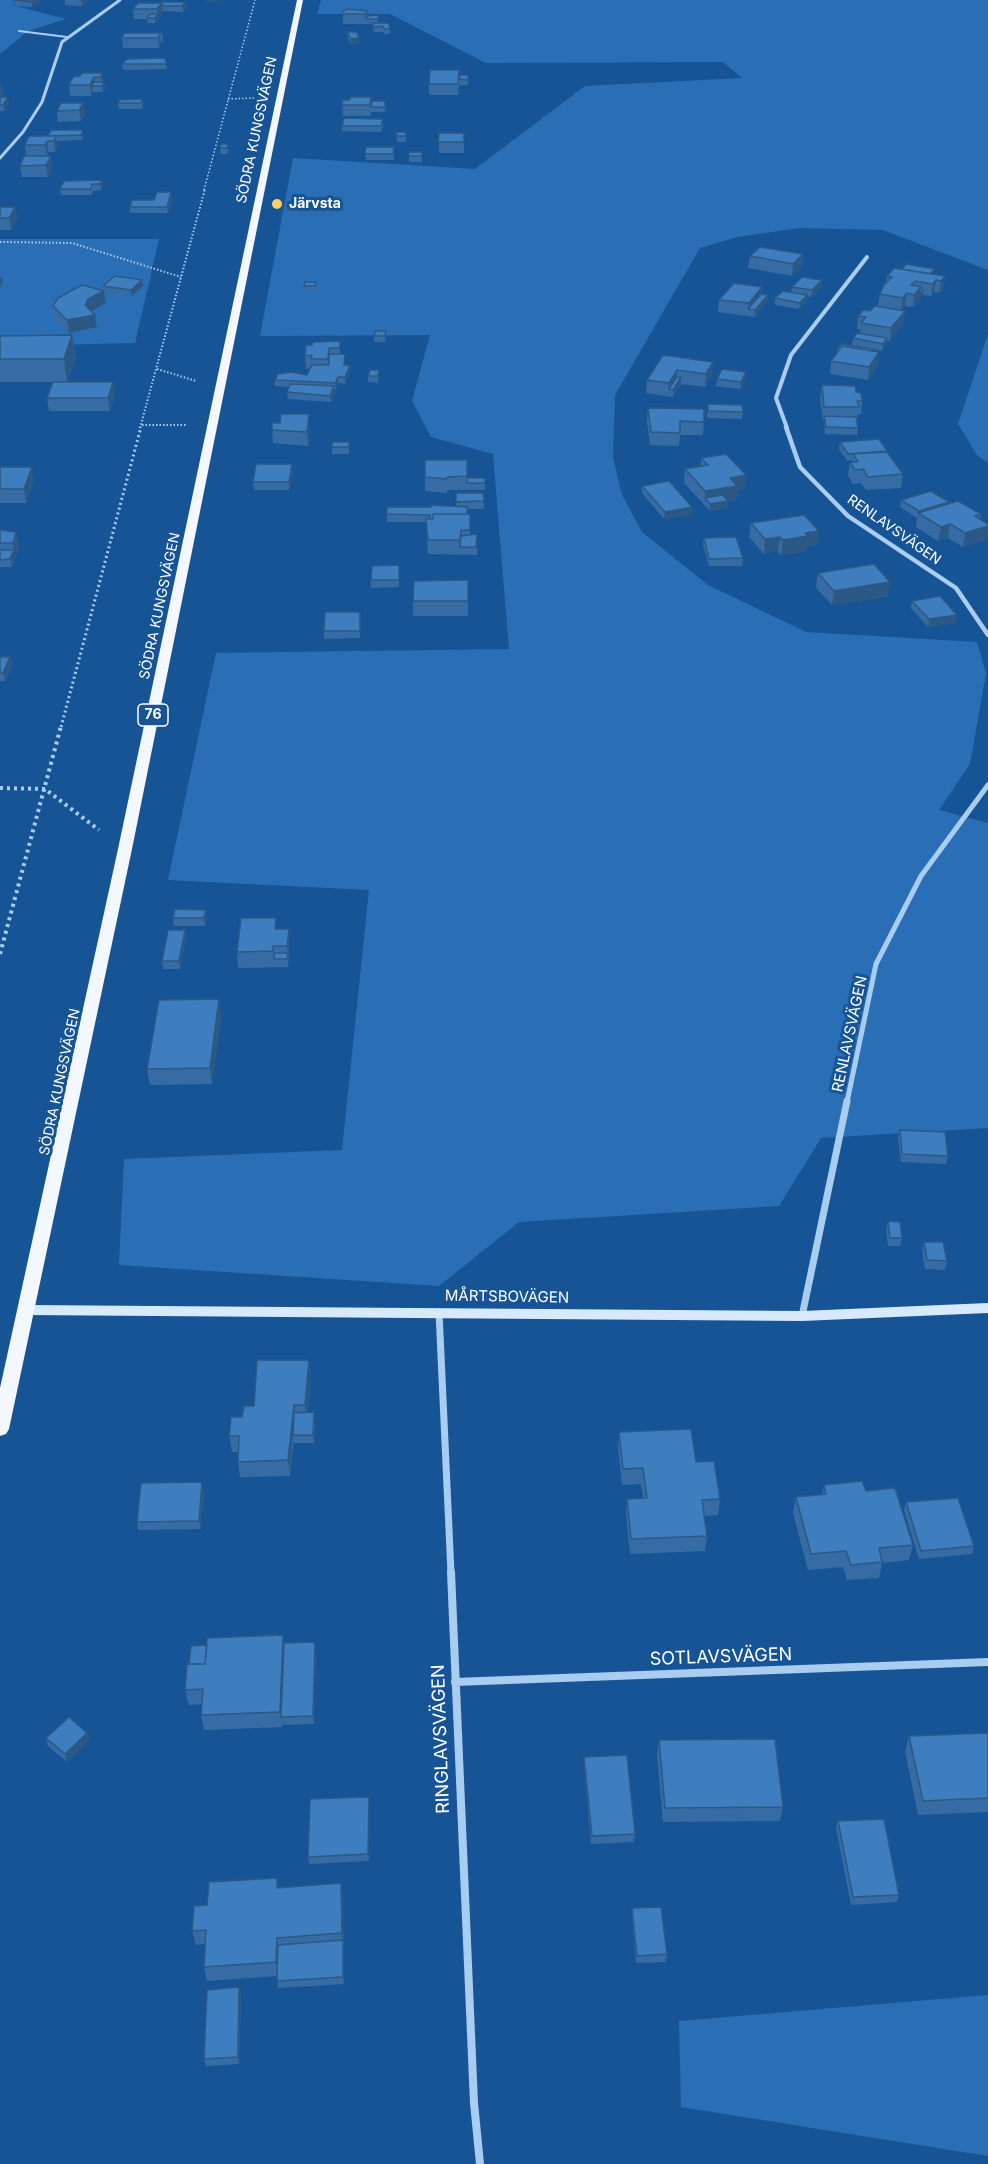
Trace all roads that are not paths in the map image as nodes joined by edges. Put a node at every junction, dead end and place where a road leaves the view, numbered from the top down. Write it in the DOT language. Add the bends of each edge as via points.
graph roads {
  1 [pos="120,0"];
  2 [pos="300,0"];
  3 [pos="20,31"];
  4 [pos="67,37"];
  5 [pos="0,159"];
  6 [pos="867,257"];
  7 [pos="988,635"];
  8 [pos="988,785"];
  9 [pos="988,1308"];
  10 [pos="26,1310"];
  11 [pos="439,1312"];
  12 [pos="802,1316"];
  13 [pos="0,1429"];
  14 [pos="988,1662"];
  15 [pos="455,1682"];
  16 [pos="480,2164"];
  1 -- 4 [label="street"];
  2 -- 10 [label="main road, SÖDRA KUNGSVÄGEN / 76"];
  3 -- 4 [label="lane"];
  4 -- 5 [label="street" via="33,118"];
  6 -- 7 [label="street, RENLAVSVÄGEN" via="791,355 776,398 800,467 848,516 956,588"];
  8 -- 12 [label="street, RENLAVSVÄGEN" via="921,876 876,964"];
  9 -- 12 [label="street, MÅRTSBOVÄGEN"];
  10 -- 11 [label="street, MÅRTSBOVÄGEN"];
  10 -- 13 [label="main road, SÖDRA KUNGSVÄGEN / 76"];
  11 -- 12 [label="street, MÅRTSBOVÄGEN"];
  11 -- 15 [label="street, RINGLAVSVÄGEN"];
  14 -- 15 [label="street, SOTLAVSVÄGEN"];
  15 -- 16 [label="street, RINGLAVSVÄGEN"];
}
